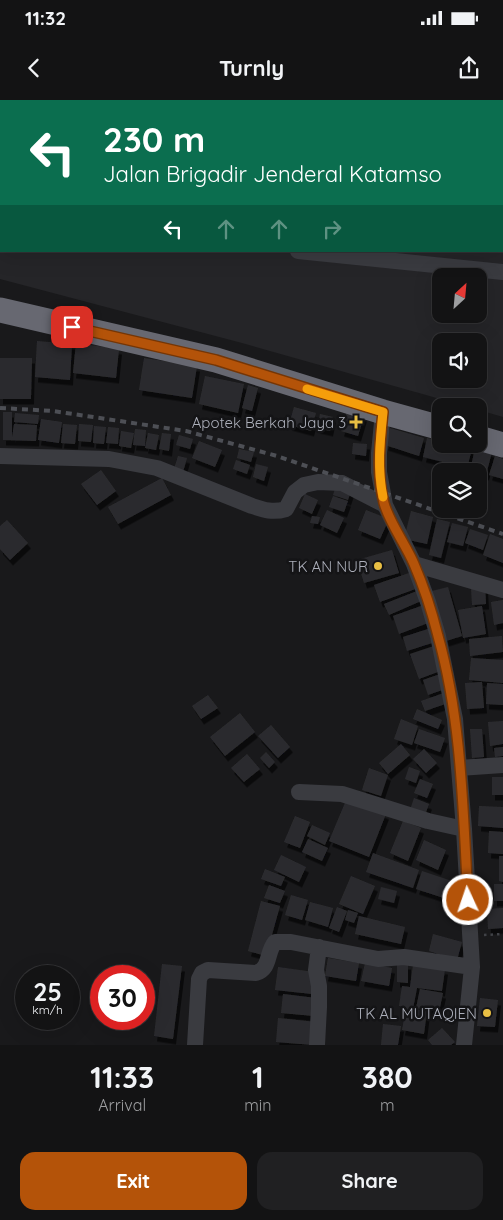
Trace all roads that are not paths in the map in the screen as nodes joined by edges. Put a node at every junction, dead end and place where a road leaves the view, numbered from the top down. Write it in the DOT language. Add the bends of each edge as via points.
graph roads {
  1 [pos="308,252"];
  2 [pos="503,272"];
  3 [pos="0,310"];
  4 [pos="383,412"];
  5 [pos="432,426"];
  6 [pos="487,440"];
  7 [pos="503,445"];
  8 [pos="0,456"];
  9 [pos="385,505"];
  10 [pos="414,564"];
  11 [pos="503,590"];
  12 [pos="503,765"];
  13 [pos="459,768"];
  14 [pos="299,792"];
  15 [pos="464,829"];
  16 [pos="319,947"];
  17 [pos="472,968"];
  18 [pos="195,1045"];
  19 [pos="317,1045"];
  20 [pos="464,1045"];
  1 -- 2 [label="street"];
  3 -- 4 [label="highway" via="216,360"];
  4 -- 5 [label="highway"];
  4 -- 9 [label="street" via="379,472"];
  6 -- 7 [label="highway"];
  8 -- 9 [label="street" via="109,458 148,466 268,511 286,509 295,492 304,485 318,482 342,482"];
  9 -- 10 [label="street"];
  10 -- 11 [label="street"];
  10 -- 13 [label="street" via="438,636 450,686"];
  12 -- 13 [label="street"];
  13 -- 15 [label="street"];
  14 -- 15 [label="street" via="342,794"];
  15 -- 17 [label="street"];
  16 -- 17 [label="street" via="378,959 404,956"];
  16 -- 18 [label="street" via="279,941 272,946 262,972 208,970 202,973"];
  16 -- 19 [label="street" via="316,970 319,986"];
  17 -- 20 [label="street"];
}
